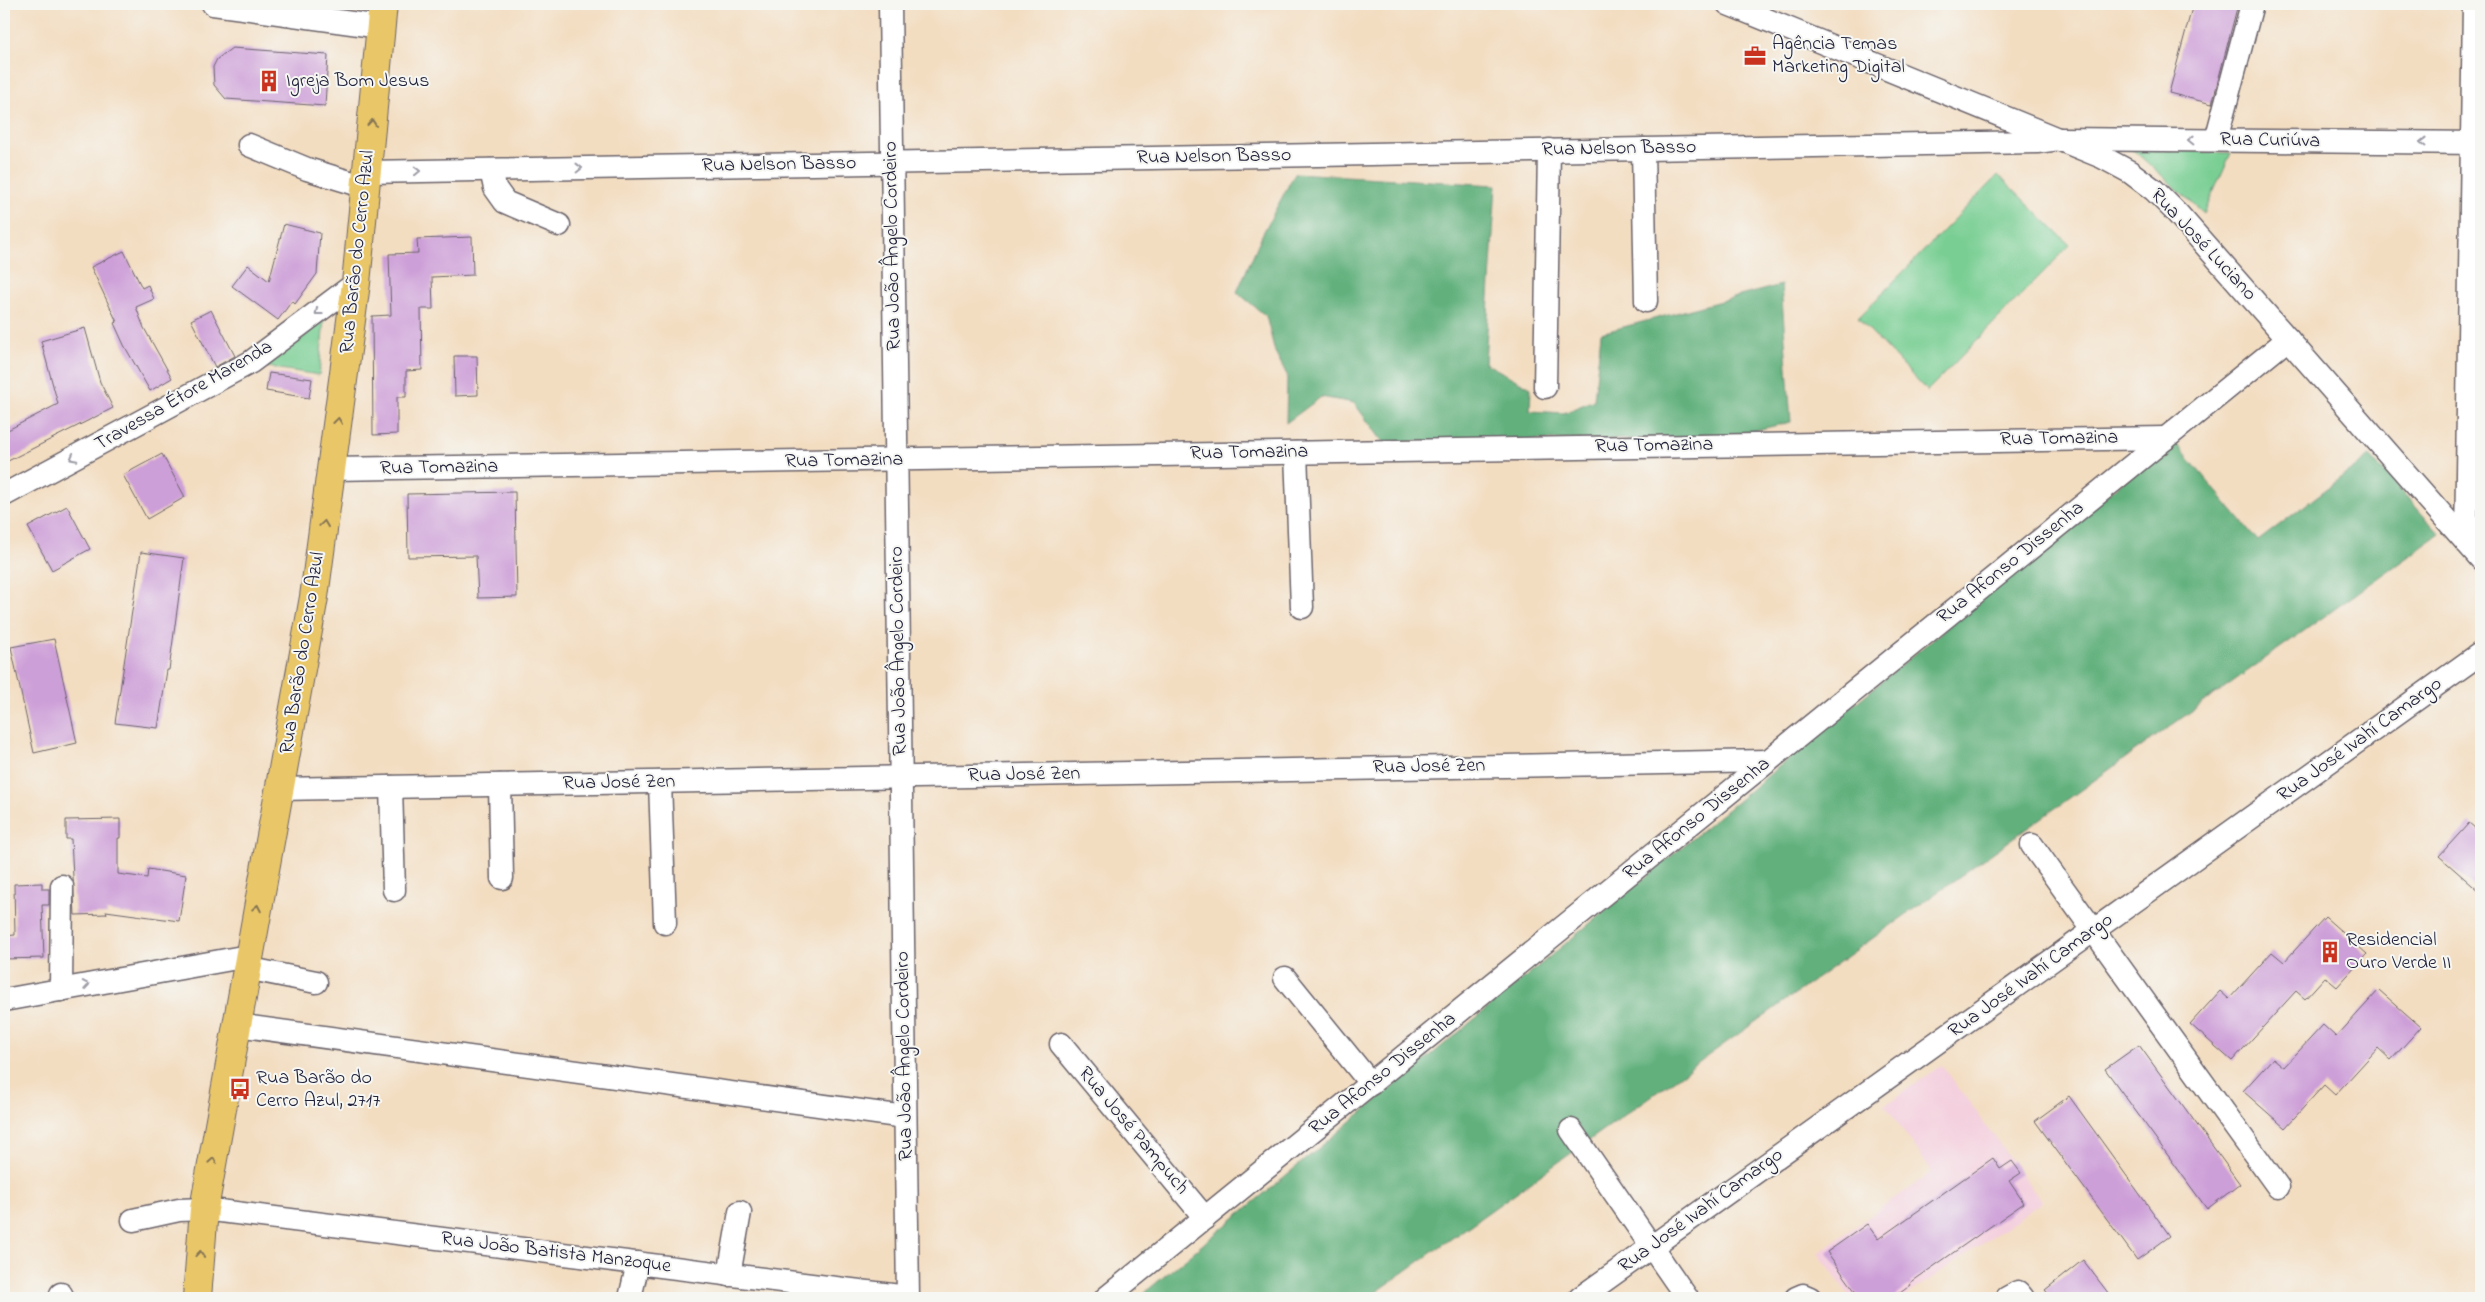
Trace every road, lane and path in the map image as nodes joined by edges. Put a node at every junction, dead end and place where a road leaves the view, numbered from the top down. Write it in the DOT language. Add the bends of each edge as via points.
graph roads {
  1 [pos="213,4"];
  2 [pos="890,4"];
  3 [pos="1728,4"];
  4 [pos="2252,4"];
  5 [pos="2474,4"];
  6 [pos="382,15"];
  7 [pos="2060,138"];
  8 [pos="2216,140"];
  9 [pos="2477,143"];
  10 [pos="249,145"];
  11 [pos="1643,149"];
  12 [pos="1549,150"];
  13 [pos="892,162"];
  14 [pos="491,170"];
  15 [pos="367,180"];
  16 [pos="559,225"];
  17 [pos="356,282"];
  18 [pos="1646,301"];
  19 [pos="2288,339"];
  20 [pos="1545,387"];
  21 [pos="2166,438"];
  22 [pos="2474,445"];
  23 [pos="1296,453"];
  24 [pos="896,460"];
  25 [pos="332,470"];
  26 [pos="4,495"];
  27 [pos="2466,542"];
  28 [pos="2481,559"];
  29 [pos="1302,608"];
  30 [pos="2481,653"];
  31 [pos="1768,761"];
  32 [pos="901,777"];
  33 [pos="660,782"];
  34 [pos="500,785"];
  35 [pos="391,787"];
  36 [pos="280,789"];
  37 [pos="2032,845"];
  38 [pos="502,878"];
  39 [pos="62,886"];
  40 [pos="394,890"];
  41 [pos="664,923"];
  42 [pos="2094,930"];
  43 [pos="247,962"];
  44 [pos="1284,978"];
  45 [pos="316,982"];
  46 [pos="61,990"];
  47 [pos="4,1000"];
  48 [pos="237,1025"];
  49 [pos="1061,1044"];
  50 [pos="1371,1084"];
  51 [pos="905,1117"];
  52 [pos="1571,1130"];
  53 [pos="2278,1186"];
  54 [pos="204,1209"];
  55 [pos="740,1212"];
  56 [pos="1205,1218"];
  57 [pos="133,1220"];
  58 [pos="1651,1247"];
  59 [pos="638,1264"];
  60 [pos="729,1275"];
  61 [pos="197,1298"];
  62 [pos="630,1298"];
  63 [pos="908,1298"];
  64 [pos="1106,1298"];
  65 [pos="1580,1298"];
  66 [pos="1687,1298"];
  67 [pos="1796,1298"];
  68 [pos="1810,1298"];
  69 [pos="2007,1298"];
  70 [pos="2023,1298"];
  1 -- 6 [label="street"];
  2 -- 13 [label="street, Rua João Ângelo Cordeiro"];
  3 -- 7 [label="street, Rua José Luciano"];
  4 -- 8 [label="street"];
  5 -- 9 [label="street"];
  15 -- 6 [label="main road, Rua Barão do Cerro Azul, one-way"];
  8 -- 7 [label="street, Rua Curiúva, one-way"];
  7 -- 11 [label="street, Rua Nelson Basso" via="2027,142"];
  7 -- 19 [label="street, Rua José Luciano" via="2130,172 2154,190"];
  9 -- 8 [label="street, Rua Curiúva, one-way"];
  9 -- 22 [label="street"];
  10 -- 15 [label="street, Rua Nelson Basso" via="307,170"];
  11 -- 12 [label="street, Rua Nelson Basso"];
  11 -- 18 [label="street"];
  12 -- 13 [label="street, Rua Nelson Basso"];
  12 -- 20 [label="street"];
  14 -- 13 [label="street, Rua Nelson Basso, one-way"];
  13 -- 24 [label="street, Rua João Ângelo Cordeiro"];
  15 -- 14 [label="street, Rua Nelson Basso, one-way"];
  14 -- 16 [label="street" via="495,188 506,202"];
  15 -- 17 [label="main road, Rua Barão do Cerro Azul"];
  25 -- 17 [label="main road, Rua Barão do Cerro Azul, one-way"];
  17 -- 26 [label="street, Travessa Étore Marenda, one-way" via="251,362"];
  19 -- 21 [label="street, Rua Afonso Dissenha"];
  19 -- 27 [label="street, Rua José Luciano"];
  21 -- 23 [label="street, Rua Tomazina"];
  21 -- 31 [label="street, Rua Afonso Dissenha"];
  22 -- 27 [label="street"];
  23 -- 24 [label="street, Rua Tomazina"];
  23 -- 29 [label="street"];
  24 -- 25 [label="street, Rua Tomazina"];
  24 -- 32 [label="street, Rua João Ângelo Cordeiro"];
  36 -- 25 [label="main road, Rua Barão do Cerro Azul, one-way" via="314,597"];
  27 -- 28 [label="street, Rua José Luciano"];
  30 -- 42 [label="street, Rua José Ivahí Camargo"];
  31 -- 32 [label="street, Rua José Zen"];
  31 -- 50 [label="street, Rua Afonso Dissenha"];
  32 -- 33 [label="street, Rua José Zen"];
  32 -- 51 [label="street, Rua João Ângelo Cordeiro"];
  33 -- 34 [label="street, Rua José Zen"];
  33 -- 41 [label="street"];
  34 -- 35 [label="street, Rua José Zen"];
  34 -- 38 [label="street"];
  35 -- 36 [label="street, Rua José Zen"];
  35 -- 40 [label="street"];
  43 -- 36 [label="main road, Rua Barão do Cerro Azul, one-way"];
  37 -- 42 [label="street"];
  39 -- 46 [label="street"];
  42 -- 53 [label="street"];
  42 -- 58 [label="street, Rua José Ivahí Camargo"];
  43 -- 45 [label="street"];
  46 -- 43 [label="street, one-way"];
  43 -- 48 [label="main road, Rua Barão do Cerro Azul"];
  44 -- 50 [label="street"];
  46 -- 47 [label="street"];
  48 -- 51 [label="street"];
  54 -- 48 [label="main road, Rua Barão do Cerro Azul, one-way"];
  49 -- 56 [label="street, Rua José Pampuch"];
  50 -- 56 [label="street, Rua Afonso Dissenha"];
  51 -- 63 [label="street, Rua João Ângelo Cordeiro"];
  52 -- 58 [label="street"];
  54 -- 57 [label="street, Rua João Batista Manzoque" via="179,1210"];
  54 -- 59 [label="street, Rua João Batista Manzoque"];
  61 -- 54 [label="main road, Rua Barão do Cerro Azul, one-way"];
  55 -- 60 [label="street"];
  56 -- 64 [label="street, Rua Afonso Dissenha"];
  58 -- 65 [label="street, Rua José Ivahí Camargo"];
  58 -- 66 [label="street"];
  59 -- 60 [label="street, Rua João Batista Manzoque"];
  59 -- 62 [label="street"];
  60 -- 63 [label="street, Rua João Batista Manzoque"];
  67 -- 68 [label="street" via="1803,1294"];
  69 -- 70 [label="street" via="2018,1292"];
}
